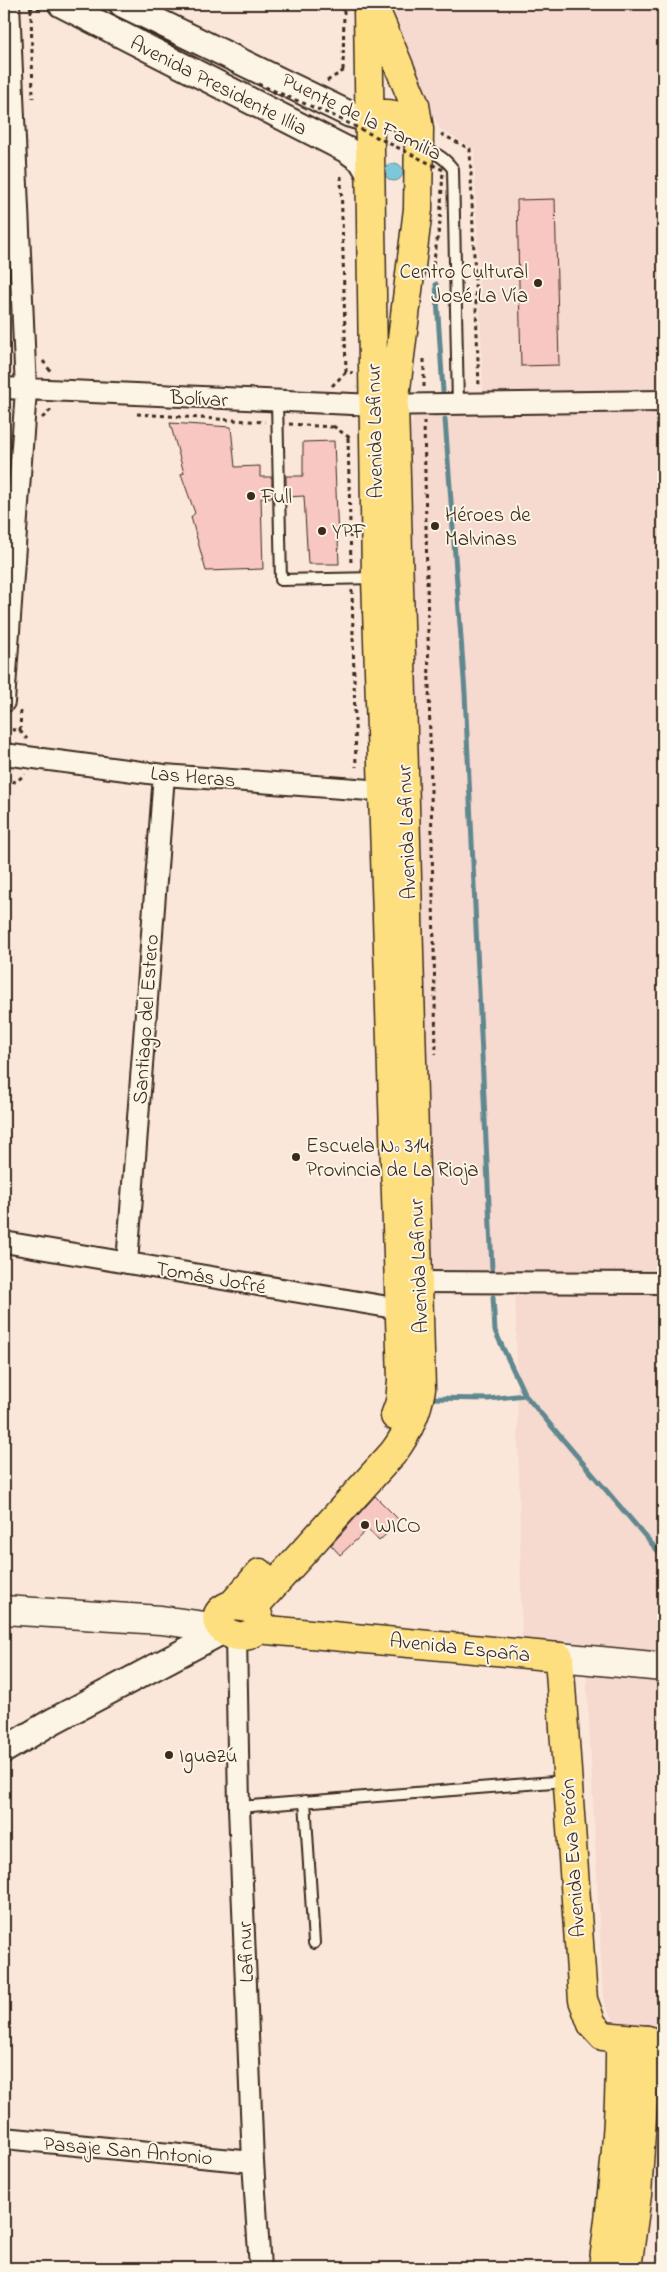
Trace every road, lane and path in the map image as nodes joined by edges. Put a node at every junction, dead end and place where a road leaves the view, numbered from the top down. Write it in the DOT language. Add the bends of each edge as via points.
graph roads {
  1 [pos="9,4"];
  2 [pos="61,4"];
  3 [pos="122,4"];
  4 [pos="373,4"];
  5 [pos="356,7"];
  6 [pos="343,71"];
  7 [pos="370,71"];
  8 [pos="258,84"];
  9 [pos="314,97"];
  10 [pos="371,116"];
  11 [pos="425,149"];
  12 [pos="436,173"];
  13 [pos="370,175"];
  14 [pos="341,176"];
  15 [pos="418,209"];
  16 [pos="371,222"];
  17 [pos="432,272"];
  18 [pos="424,355"];
  19 [pos="346,372"];
  20 [pos="4,388"];
  21 [pos="26,390"];
  22 [pos="480,393"];
  23 [pos="663,401"];
  24 [pos="277,402"];
  25 [pos="458,404"];
  26 [pos="384,405"];
  27 [pos="424,405"];
  28 [pos="53,409"];
  29 [pos="63,410"];
  30 [pos="131,414"];
  31 [pos="277,423"];
  32 [pos="333,427"];
  33 [pos="348,438"];
  34 [pos="364,578"];
  35 [pos="4,702"];
  36 [pos="4,754"];
  37 [pos="356,767"];
  38 [pos="164,775"];
  39 [pos="383,790"];
  40 [pos="436,1064"];
  41 [pos="4,1242"];
  42 [pos="127,1263"];
  43 [pos="419,1282"];
  44 [pos="663,1283"];
  45 [pos="409,1310"];
  46 [pos="4,1610"];
  47 [pos="234,1621"];
  48 [pos="559,1657"];
  49 [pos="663,1667"];
  50 [pos="4,1750"];
  51 [pos="567,1781"];
  52 [pos="305,1801"];
  53 [pos="239,1807"];
  54 [pos="314,1943"];
  55 [pos="620,2039"];
  56 [pos="658,2041"];
  57 [pos="4,2138"];
  58 [pos="253,2162"];
  59 [pos="260,2268"];
  60 [pos="603,2268"];
  61 [pos="627,2268"];
  1 -- 21 [label="street"];
  2 -- 13 [label="street, Avenida Presidente Illia" via="336,144 362,161"];
  3 -- 9 [label="street, Avenida Presidente Illia"];
  4 -- 11 [label="main road, Avenida Lafinur" via="415,105"];
  5 -- 6 [label="path"];
  5 -- 7 [label="main road, Avenida Lafinur"];
  6 -- 7 [label="path"];
  6 -- 9 [label="path" via="321,85"];
  7 -- 10 [label="main road, Avenida Lafinur"];
  8 -- 17 [label="path, Puente de la Familia, bridge" via="334,116 443,170 440,222"];
  9 -- 10 [label="street, Avenida Presidente Illia" via="354,116"];
  10 -- 11 [label="main road" via="392,113 405,118"];
  10 -- 13 [label="main road, Avenida Lafinur"];
  11 -- 12 [label="path"];
  11 -- 15 [label="main road, Avenida Lafinur"];
  11 -- 22 [label="path" via="440,134 470,149"];
  11 -- 25 [label="lane" via="444,158 452,170"];
  13 -- 16 [label="main road, Avenida Lafinur"];
  14 -- 19 [label="path"];
  15 -- 16 [label="main road" via="414,222 399,233 383,232"];
  15 -- 26 [label="main road, Avenida Lafinur"];
  16 -- 26 [label="main road, Avenida Lafinur"];
  18 -- 27 [label="path"];
  20 -- 21 [label="street, Bolívar"];
  21 -- 24 [label="street, Bolívar"];
  21 -- 35 [label="street"];
  23 -- 25 [label="street, Bolívar"];
  24 -- 26 [label="street, Bolívar"];
  24 -- 31 [label="lane"];
  25 -- 27 [label="street, Bolívar"];
  26 -- 27 [label="street, Bolívar"];
  26 -- 34 [label="main road, Avenida Lafinur"];
  26 -- 43 [label="main road, Avenida Lafinur"];
  27 -- 40 [label="path"];
  28 -- 29 [label="path"];
  30 -- 31 [label="path"];
  31 -- 32 [label="path"];
  31 -- 34 [label="lane" via="281,580"];
  33 -- 34 [label="path"];
  34 -- 37 [label="path"];
  34 -- 39 [label="main road, Avenida Lafinur"];
  36 -- 38 [label="street, Las Heras"];
  38 -- 39 [label="street, Las Heras"];
  38 -- 42 [label="street, Santiago del Estero"];
  39 -- 45 [label="main road, Avenida Lafinur"];
  41 -- 42 [label="street, Tomás Jofré"];
  42 -- 45 [label="street, Tomás Jofré"];
  43 -- 44 [label="street"];
  43 -- 45 [label="main road, Avenida Lafinur"];
  45 -- 47 [label="main road, Avenida Lafinur" via="402,1391 389,1428 370,1456"];
  46 -- 47 [label="main road, Avenida España"];
  47 -- 48 [label="main road, Avenida España"];
  47 -- 50 [label="street"];
  47 -- 53 [label="street, Lafinur"];
  48 -- 49 [label="main road, Avenida España"];
  48 -- 51 [label="main road, Avenida Eva Perón"];
  51 -- 52 [label="lane"];
  51 -- 55 [label="main road, Avenida Eva Perón" via="582,2000 592,2024 603,2036"];
  52 -- 53 [label="lane"];
  52 -- 54 [label="lane"];
  53 -- 58 [label="street, Lafinur"];
  55 -- 56 [label="main road, Avenida Eva Perón"];
  55 -- 60 [label="main road" via="618,2139"];
  56 -- 61 [label="main road, Avenida Eva Perón"];
  57 -- 58 [label="street, Pasaje San Antonio"];
  58 -- 59 [label="street, Lafinur"];
}
